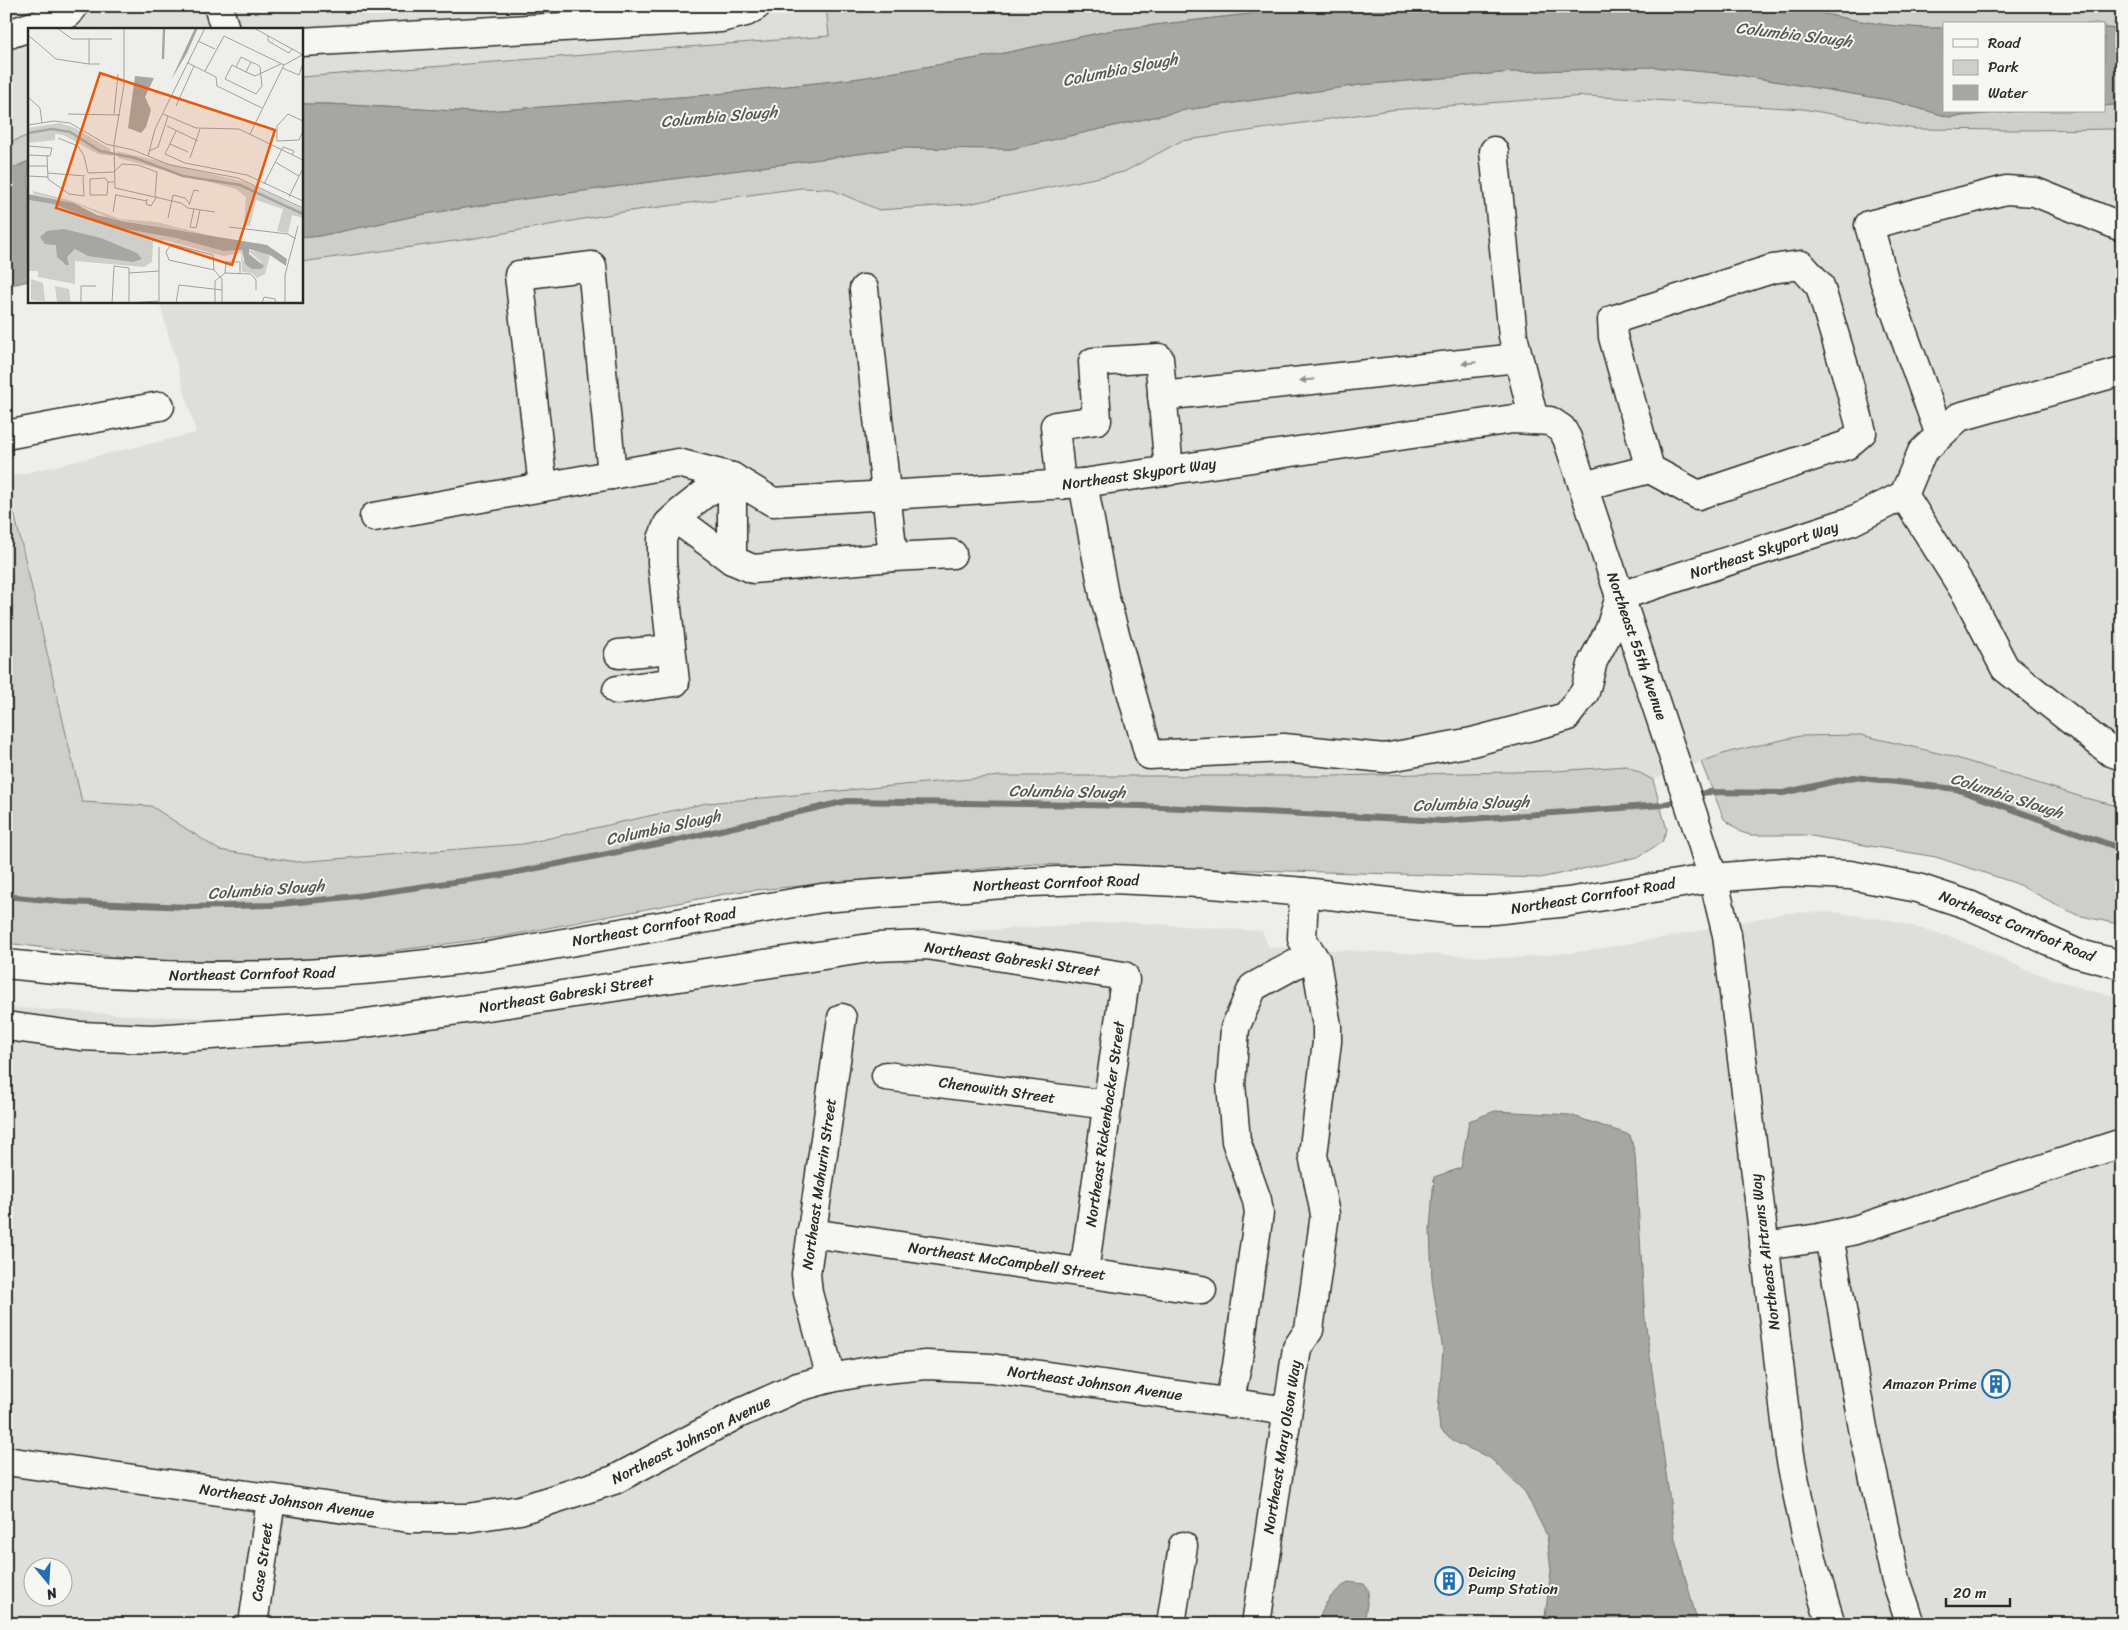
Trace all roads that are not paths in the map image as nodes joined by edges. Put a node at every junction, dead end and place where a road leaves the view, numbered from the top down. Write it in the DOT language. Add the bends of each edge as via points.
graph roads {
  1 [pos="74,6"];
  2 [pos="218,6"];
  3 [pos="756,6"];
  4 [pos="225,28"];
  5 [pos="6,35"];
  6 [pos="302,42"];
  7 [pos="1494,152"];
  8 [pos="2122,226"];
  9 [pos="864,289"];
  10 [pos="1517,358"];
  11 [pos="2122,371"];
  12 [pos="1162,396"];
  13 [pos="160,406"];
  14 [pos="1542,420"];
  15 [pos="6,434"];
  16 [pos="1940,435"];
  17 [pos="1650,469"];
  18 [pos="1169,471"];
  19 [pos="612,475"];
  20 [pos="732,477"];
  21 [pos="1072,484"];
  22 [pos="1583,486"];
  23 [pos="543,487"];
  24 [pos="888,495"];
  25 [pos="1904,496"];
  26 [pos="374,517"];
  27 [pos="675,518"];
  28 [pos="952,554"];
  29 [pos="893,557"];
  30 [pos="732,560"];
  31 [pos="1620,596"];
  32 [pos="671,649"];
  33 [pos="619,654"];
  34 [pos="617,690"];
  35 [pos="2122,756"];
  36 [pos="1713,878"];
  37 [pos="1304,892"];
  38 [pos="1312,955"];
  39 [pos="6,964"];
  40 [pos="2122,965"];
  41 [pos="1124,976"];
  42 [pos="842,1018"];
  43 [pos="6,1026"];
  44 [pos="886,1076"];
  45 [pos="1108,1105"];
  46 [pos="2122,1143"];
  47 [pos="811,1233"];
  48 [pos="1829,1236"];
  49 [pos="1764,1246"];
  50 [pos="1084,1272"];
  51 [pos="1202,1290"];
  52 [pos="830,1378"];
  53 [pos="1229,1403"];
  54 [pos="1287,1411"];
  55 [pos="6,1461"];
  56 [pos="271,1500"];
  57 [pos="1183,1546"];
  58 [pos="253,1624"];
  59 [pos="1172,1624"];
  60 [pos="1256,1624"];
  61 [pos="1831,1624"];
  62 [pos="1911,1624"];
  1 -- 5 [label="street" via="68,14"];
  2 -- 4 [label="street"];
  3 -- 6 [label="street" via="721,18"];
  7 -- 10 [label="street"];
  8 -- 16 [label="street" via="2036,192 2006,190 1868,225 1885,283"];
  9 -- 24 [label="street"];
  10 -- 12 [label="street, one-way"];
  10 -- 14 [label="street"];
  11 -- 16 [label="street" via="1958,417"];
  12 -- 18 [label="street"];
  12 -- 21 [label="street" via="1159,358 1093,362 1097,420 1056,426"];
  13 -- 15 [label="street"];
  14 -- 18 [label="street, Northeast Skyport Way" via="1513,419"];
  14 -- 22 [label="street, Northeast 55th Avenue" via="1562,429"];
  16 -- 25 [label="street" via="1922,452"];
  17 -- 17 [label="street" via="1613,336 1612,320 1772,269 1801,265 1820,286 1862,432 1847,445 1698,496"];
  17 -- 22 [label="street"];
  18 -- 21 [label="street, Northeast Skyport Way"];
  19 -- 20 [label="street, Northeast Skyport Way" via="678,463"];
  19 -- 23 [label="street, Northeast Skyport Way"];
  19 -- 23 [label="street" via="592,266 519,275"];
  20 -- 24 [label="street, Northeast Skyport Way" via="773,502"];
  20 -- 27 [label="street" via="704,494"];
  20 -- 30 [label="street"];
  21 -- 24 [label="street, Northeast Skyport Way"];
  21 -- 31 [label="street" via="1149,755 1284,748 1384,758 1472,742 1566,716 1585,692 1593,661 1610,629"];
  22 -- 31 [label="street, Northeast 55th Avenue"];
  23 -- 26 [label="street, Northeast Skyport Way"];
  24 -- 29 [label="street"];
  25 -- 31 [label="street, Northeast Skyport Way" via="1852,521"];
  25 -- 35 [label="street" via="1967,595 2005,668 2111,752"];
  27 -- 30 [label="street"];
  27 -- 32 [label="street" via="668,524 662,539"];
  28 -- 29 [label="street"];
  29 -- 30 [label="street" via="753,569"];
  31 -- 36 [label="street, Northeast 55th Avenue"];
  32 -- 33 [label="street"];
  32 -- 34 [label="street" via="675,682"];
  36 -- 37 [label="street, Northeast Cornfoot Road" via="1568,902 1493,910 1456,910"];
  36 -- 40 [label="street, Northeast Cornfoot Road" via="1784,872 1850,874 1892,881 1969,905 2076,953"];
  36 -- 49 [label="street, Northeast Airtrans Way" via="1726,935"];
  37 -- 38 [label="street, Northeast Mary Olson Way" via="1302,939"];
  37 -- 39 [label="street, Northeast Cornfoot Road" via="1209,883 1112,879 874,893 785,903 446,962 279,976 145,976"];
  38 -- 53 [label="street" via="1253,987 1234,1028 1231,1084 1236,1141 1259,1213"];
  38 -- 54 [label="street, Northeast Mary Olson Way" via="1316,961 1327,1026 1312,1155 1325,1214 1308,1330 1298,1348"];
  41 -- 43 [label="street, Northeast Gabreski Street" via="927,945 876,947 344,1026 153,1039 80,1036"];
  41 -- 45 [label="street, Northeast Rickenbacker Street"];
  42 -- 47 [label="street, Northeast Mahurin Street"];
  44 -- 45 [label="street, Chenowith Street"];
  45 -- 50 [label="street, Northeast Rickenbacker Street"];
  46 -- 48 [label="street"];
  47 -- 50 [label="street, Northeast McCampbell Street"];
  47 -- 52 [label="street, Northeast Mahurin Street" via="806,1274 808,1292"];
  48 -- 49 [label="street"];
  48 -- 62 [label="street" via="1863,1428 1895,1578"];
  49 -- 61 [label="street, Northeast Airtrans Way" via="1793,1474 1819,1587"];
  50 -- 51 [label="street, Northeast McCampbell Street"];
  52 -- 53 [label="street, Northeast Johnson Avenue" via="926,1366 991,1368"];
  52 -- 56 [label="street, Northeast Johnson Avenue" via="738,1414 614,1480 520,1510 467,1518 409,1518"];
  53 -- 54 [label="street, Northeast Johnson Avenue"];
  54 -- 60 [label="street, Northeast Mary Olson Way"];
  55 -- 56 [label="street, Northeast Johnson Avenue"];
  56 -- 58 [label="street, Case Street"];
  57 -- 59 [label="street"];
}
